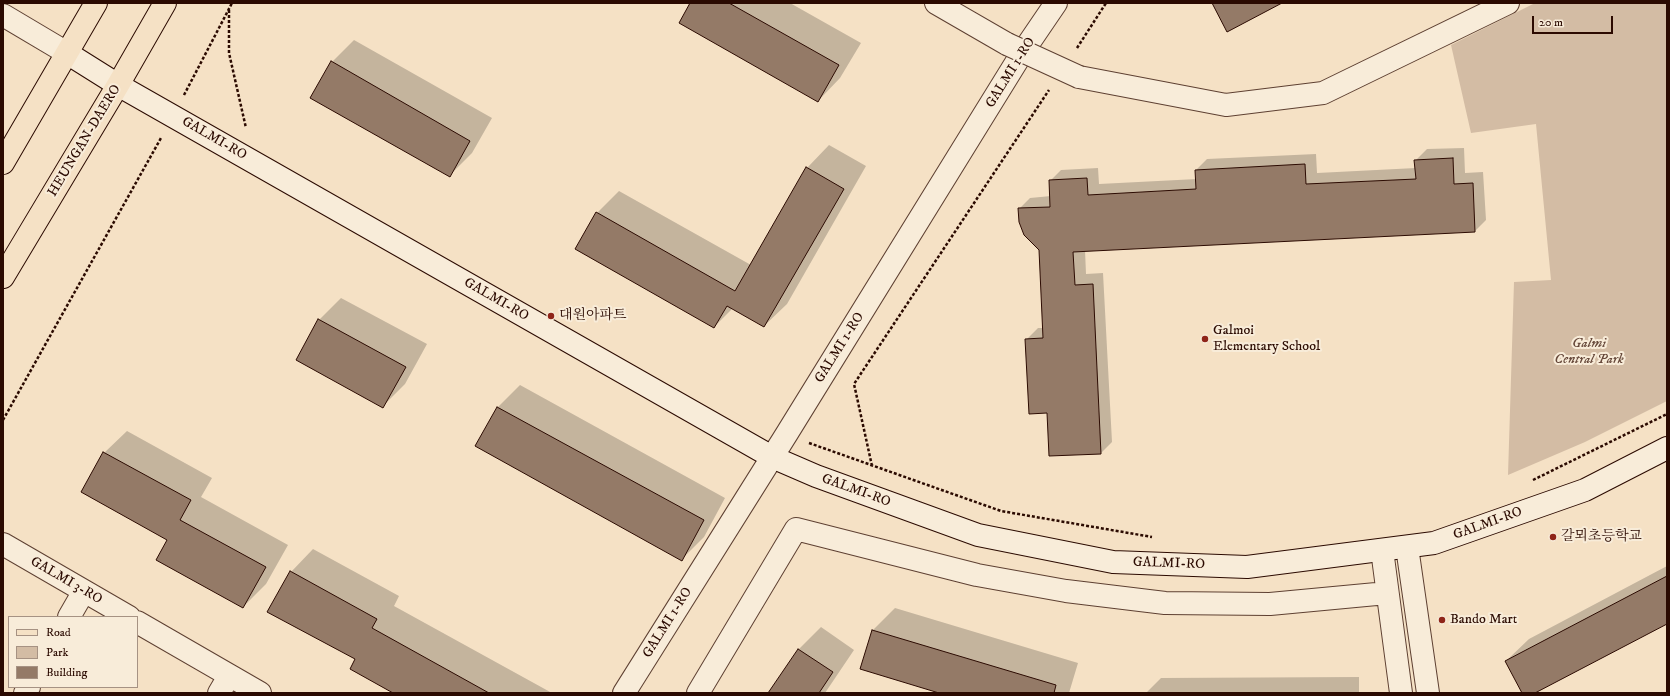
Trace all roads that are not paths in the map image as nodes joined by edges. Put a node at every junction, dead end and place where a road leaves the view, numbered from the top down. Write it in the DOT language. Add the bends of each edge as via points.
graph roads {
  1 [pos="96,3"];
  2 [pos="165,3"];
  3 [pos="936,3"];
  4 [pos="1056,3"];
  5 [pos="1508,3"];
  6 [pos="3,15"];
  7 [pos="67,53"];
  8 [pos="118,85"];
  9 [pos="3,163"];
  10 [pos="3,277"];
  11 [pos="1667,448"];
  12 [pos="772,457"];
  13 [pos="3,544"];
  14 [pos="1407,547"];
  15 [pos="1382,550"];
  16 [pos="84,591"];
  17 [pos="1387,593"];
  18 [pos="70,616"];
  19 [pos="127,616"];
  20 [pos="138,623"];
  21 [pos="224,684"];
  22 [pos="260,693"];
  23 [pos="624,693"];
  24 [pos="698,693"];
  25 [pos="1401,693"];
  26 [pos="1428,693"];
  1 -- 7 [label="main road"];
  2 -- 8 [label="main road, HEUNGAN-DAERO"];
  3 -- 5 [label="street, bridge" via="1007,44 1079,77 1226,105 1323,93"];
  4 -- 12 [label="street, GALMI 1-RO"];
  6 -- 7 [label="street, GALMI-RO"];
  7 -- 8 [label="street, GALMI-RO"];
  7 -- 9 [label="main road"];
  8 -- 10 [label="main road, HEUNGAN-DAERO"];
  8 -- 12 [label="street, GALMI-RO"];
  11 -- 14 [label="street, GALMI-RO" via="1585,490 1434,544"];
  12 -- 15 [label="street, GALMI-RO" via="816,476 978,535 1113,562 1247,567"];
  12 -- 23 [label="street, GALMI 1-RO"];
  13 -- 16 [label="street, GALMI 3-RO"];
  14 -- 15 [label="street, GALMI-RO"];
  14 -- 26 [label="street"];
  15 -- 17 [label="street"];
  16 -- 18 [label="street"];
  16 -- 19 [label="street, GALMI 3-RO"];
  17 -- 24 [label="street" via="1270,604 1165,603 1066,591 977,575 796,529"];
  17 -- 25 [label="street"];
  20 -- 21 [label="street"];
  21 -- 22 [label="street"];
}
